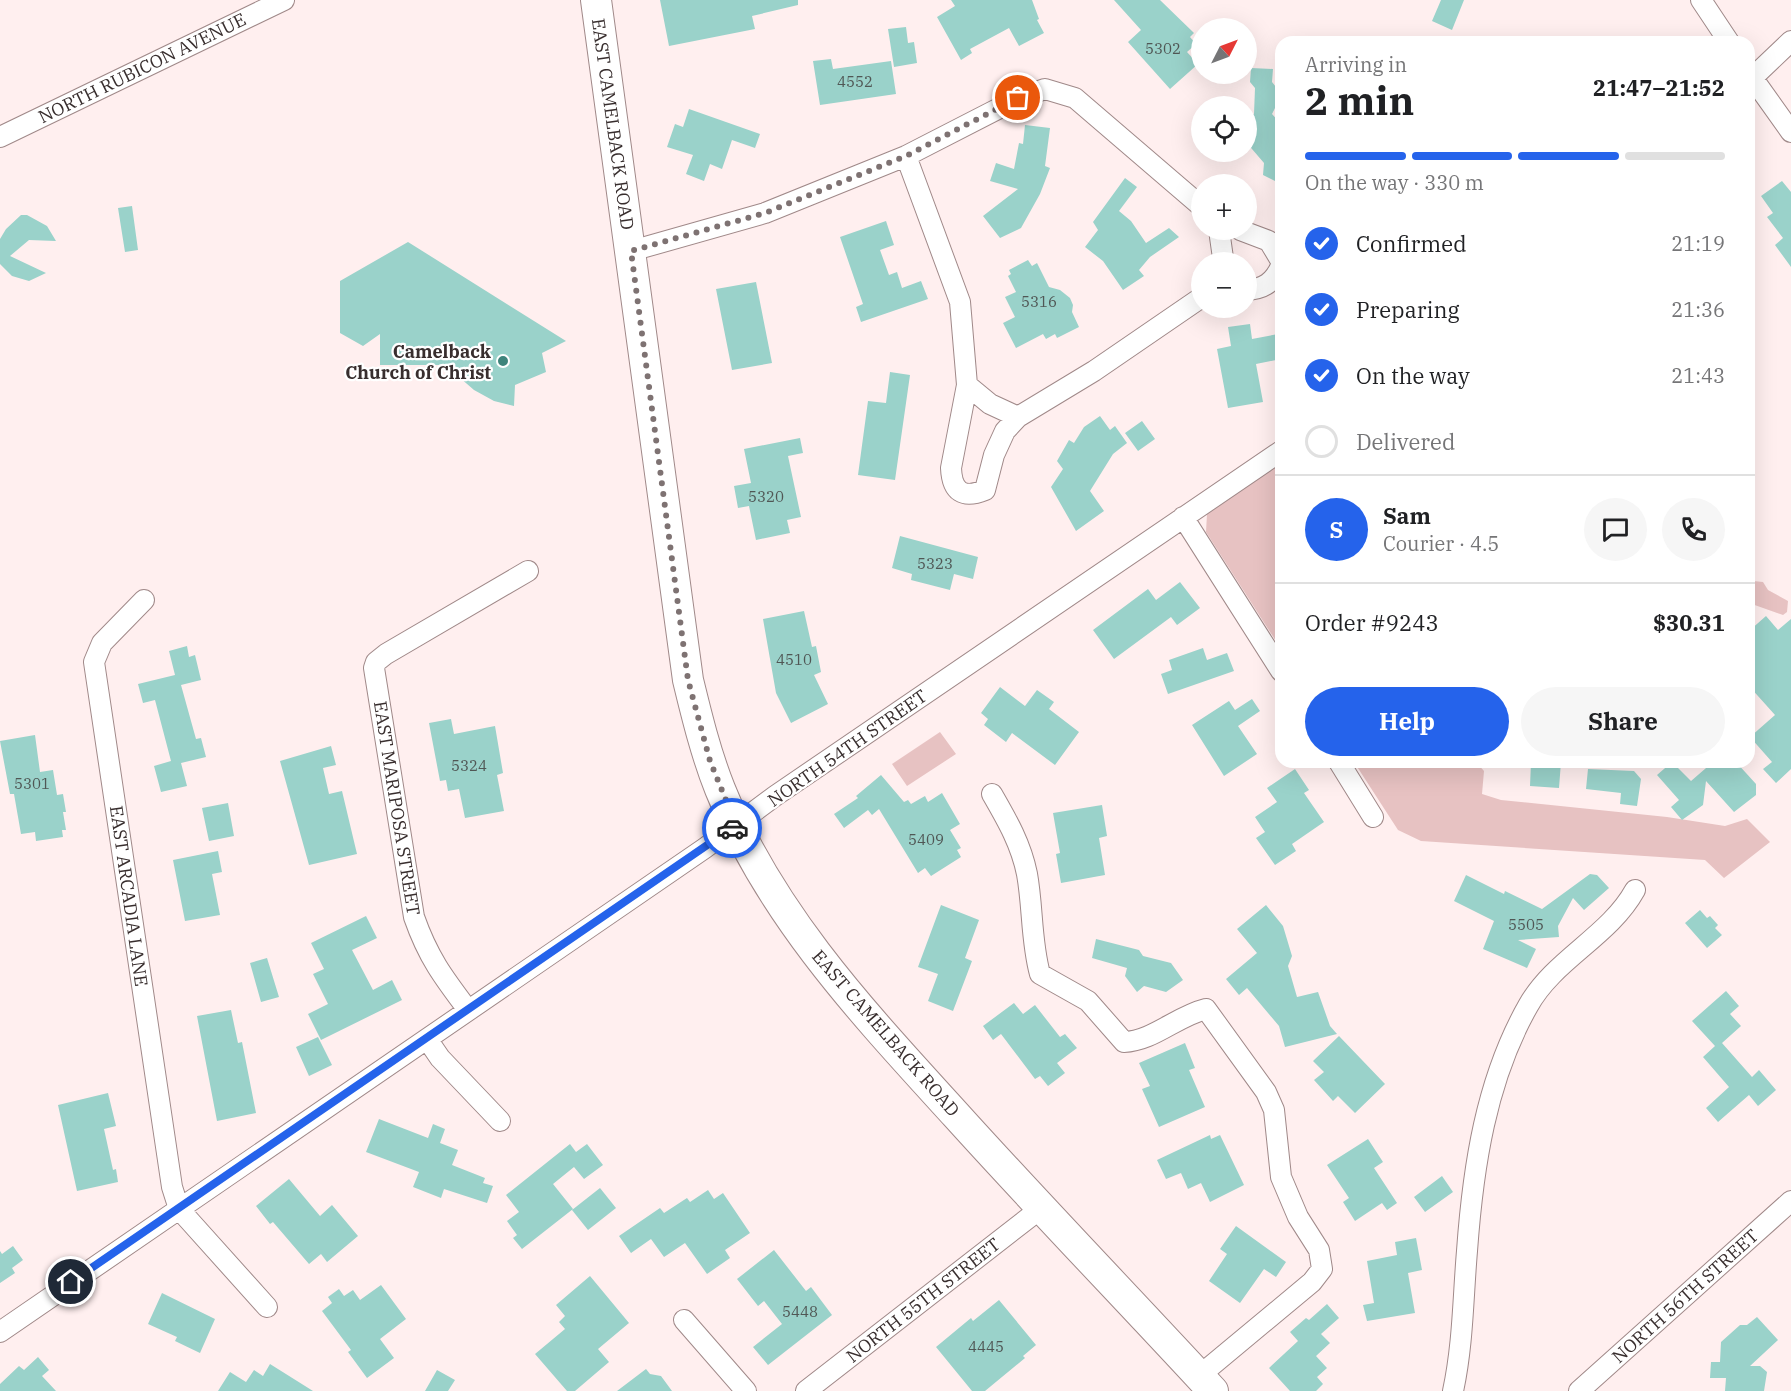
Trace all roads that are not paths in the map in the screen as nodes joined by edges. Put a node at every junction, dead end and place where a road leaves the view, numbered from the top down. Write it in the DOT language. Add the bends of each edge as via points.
graph roads {
  1 [pos="596,0"];
  2 [pos="1701,0"];
  3 [pos="276,2"];
  4 [pos="1725,36"];
  5 [pos="1791,41"];
  6 [pos="1755,73"];
  7 [pos="1755,85"];
  8 [pos="1791,132"];
  9 [pos="0,137"];
  10 [pos="906,156"];
  11 [pos="1191,198"];
  12 [pos="1257,236"];
  13 [pos="631,251"];
  14 [pos="1275,251"];
  15 [pos="1275,278"];
  16 [pos="1257,288"];
  17 [pos="1191,305"];
  18 [pos="967,385"];
  19 [pos="1018,417"];
  20 [pos="1275,455"];
  21 [pos="1183,517"];
  22 [pos="528,571"];
  23 [pos="144,600"];
  24 [pos="1275,662"];
  25 [pos="1343,768"];
  26 [pos="992,794"];
  27 [pos="1373,817"];
  28 [pos="736,825"];
  29 [pos="1635,890"];
  30 [pos="468,1010"];
  31 [pos="427,1039"];
  32 [pos="500,1121"];
  33 [pos="1791,1201"];
  34 [pos="179,1209"];
  35 [pos="1040,1209"];
  36 [pos="267,1306"];
  37 [pos="684,1320"];
  38 [pos="0,1332"];
  39 [pos="1206,1383"];
  40 [pos="746,1391"];
  41 [pos="806,1391"];
  42 [pos="1453,1391"];
  43 [pos="1579,1391"];
  1 -- 13 [label="main road, EAST CAMELBACK ROAD"];
  2 -- 4 [label="street"];
  3 -- 9 [label="street, NORTH RUBICON AVENUE"];
  5 -- 6 [label="street"];
  7 -- 8 [label="street"];
  10 -- 11 [label="street" via="1018,98 1046,89 1075,98"];
  10 -- 13 [label="street" via="765,213"];
  10 -- 18 [label="street" via="960,302"];
  12 -- 14 [label="street" via="1269,241"];
  13 -- 28 [label="main road, EAST CAMELBACK ROAD" via="688,680 710,761"];
  15 -- 16 [label="street"];
  17 -- 19 [label="street"];
  18 -- 19 [label="street" via="990,404"];
  18 -- 19 [label="street" via="951,468 952,482 959,491 972,495 985,490 994,455 1005,431"];
  20 -- 21 [label="street, NORTH 54TH STREET"];
  21 -- 24 [label="street"];
  21 -- 28 [label="street, NORTH 54TH STREET"];
  22 -- 30 [label="street, EAST MARIPOSA STREET" via="376,663 414,917 436,968"];
  23 -- 34 [label="street, EAST ARCADIA LANE" via="102,643 94,662 172,1186"];
  25 -- 27 [label="street"];
  26 -- 39 [label="street" via="1018,841 1027,874 1040,975 1088,1001 1124,1042 1137,1041 1191,1012 1206,1009 1266,1092 1274,1110 1281,1177 1319,1250 1322,1269"];
  28 -- 30 [label="street, NORTH 54TH STREET"];
  28 -- 35 [label="main road, EAST CAMELBACK ROAD" via="785,909 837,981"];
  29 -- 42 [label="street" via="1608,926 1551,975 1528,1005 1503,1060 1477,1157 1460,1358"];
  30 -- 31 [label="street, NORTH 54TH STREET"];
  31 -- 32 [label="street"];
  31 -- 34 [label="street, NORTH 54TH STREET"];
  33 -- 43 [label="street, NORTH 56TH STREET"];
  34 -- 36 [label="street"];
  34 -- 38 [label="street, NORTH 54TH STREET"];
  35 -- 39 [label="main road, EAST CAMELBACK ROAD"];
  35 -- 41 [label="street, NORTH 55TH STREET"];
  37 -- 40 [label="street"];
}
